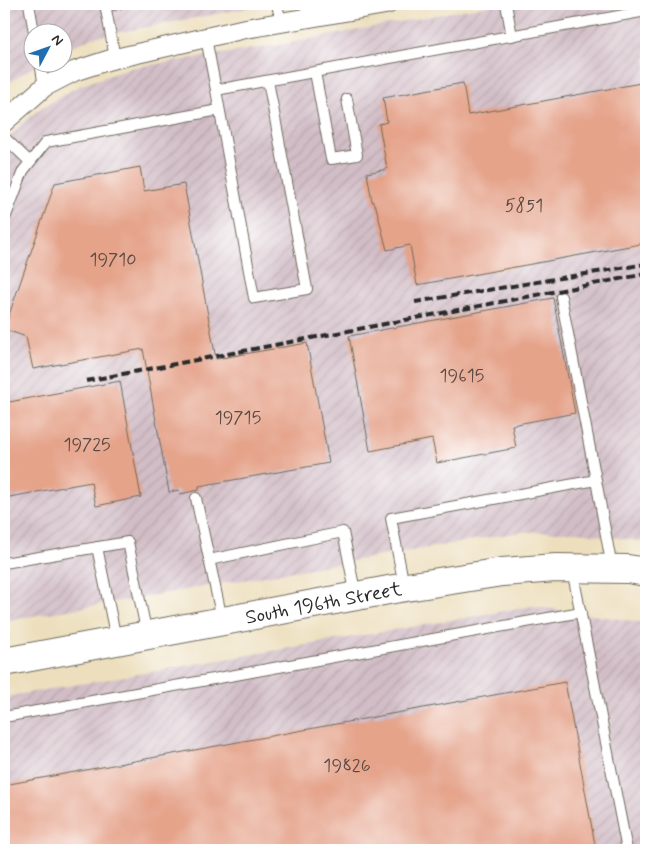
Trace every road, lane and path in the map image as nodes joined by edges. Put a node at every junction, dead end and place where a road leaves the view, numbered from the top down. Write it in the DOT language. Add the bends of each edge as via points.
graph roads {
  1 [pos="29,4"];
  2 [pos="118,4"];
  3 [pos="277,4"];
  4 [pos="388,4"];
  5 [pos="506,4"];
  6 [pos="105,5"];
  7 [pos="359,6"];
  8 [pos="646,12"];
  9 [pos="32,22"];
  10 [pos="281,23"];
  11 [pos="512,36"];
  12 [pos="206,38"];
  13 [pos="115,58"];
  14 [pos="42,72"];
  15 [pos="315,72"];
  16 [pos="268,80"];
  17 [pos="44,87"];
  18 [pos="216,90"];
  19 [pos="347,99"];
  20 [pos="219,110"];
  21 [pos="4,122"];
  22 [pos="4,137"];
  23 [pos="30,162"];
  24 [pos="4,221"];
  25 [pos="561,297"];
  26 [pos="596,480"];
  27 [pos="196,498"];
  28 [pos="97,547"];
  29 [pos="209,560"];
  30 [pos="4,563"];
  31 [pos="572,568"];
  32 [pos="613,569"];
  33 [pos="646,572"];
  34 [pos="404,587"];
  35 [pos="356,596"];
  36 [pos="581,612"];
  37 [pos="222,621"];
  38 [pos="147,635"];
  39 [pos="116,641"];
  40 [pos="4,662"];
  41 [pos="4,717"];
  42 [pos="627,850"];
  1 -- 9 [label="lane"];
  2 -- 6 [label="lane"];
  3 -- 10 [label="lane"];
  4 -- 7 [label="street"];
  5 -- 11 [label="lane"];
  6 -- 13 [label="lane"];
  7 -- 10 [label="street"];
  8 -- 11 [label="lane"];
  10 -- 12 [label="street"];
  11 -- 15 [label="lane"];
  12 -- 13 [label="street"];
  12 -- 18 [label="lane"];
  13 -- 17 [label="street" via="75,71"];
  14 -- 17 [label="lane"];
  15 -- 16 [label="lane"];
  15 -- 19 [label="lane" via="331,159 357,155"];
  16 -- 18 [label="lane"];
  16 -- 20 [label="lane" via="307,289 254,298"];
  17 -- 21 [label="street"];
  18 -- 20 [label="lane"];
  20 -- 23 [label="lane" via="46,142"];
  22 -- 23 [label="lane"];
  23 -- 24 [label="lane" via="23,171"];
  25 -- 26 [label="lane"];
  26 -- 32 [label="lane"];
  26 -- 34 [label="lane" via="391,518"];
  27 -- 29 [label="lane"];
  28 -- 30 [label="lane"];
  28 -- 38 [label="lane" via="128,542"];
  28 -- 39 [label="lane"];
  29 -- 35 [label="lane" via="343,532"];
  29 -- 37 [label="lane"];
  31 -- 32 [label="main road, South 196th Street"];
  31 -- 34 [label="main road, South 196th Street" via="502,572"];
  31 -- 36 [label="lane"];
  32 -- 33 [label="main road, South 196th Street"];
  34 -- 35 [label="main road, South 196th Street"];
  35 -- 37 [label="main road, South 196th Street"];
  36 -- 41 [label="lane"];
  36 -- 42 [label="lane"];
  37 -- 38 [label="main road, South 196th Street"];
  38 -- 39 [label="main road, South 196th Street"];
  39 -- 40 [label="main road, South 196th Street"];
}
